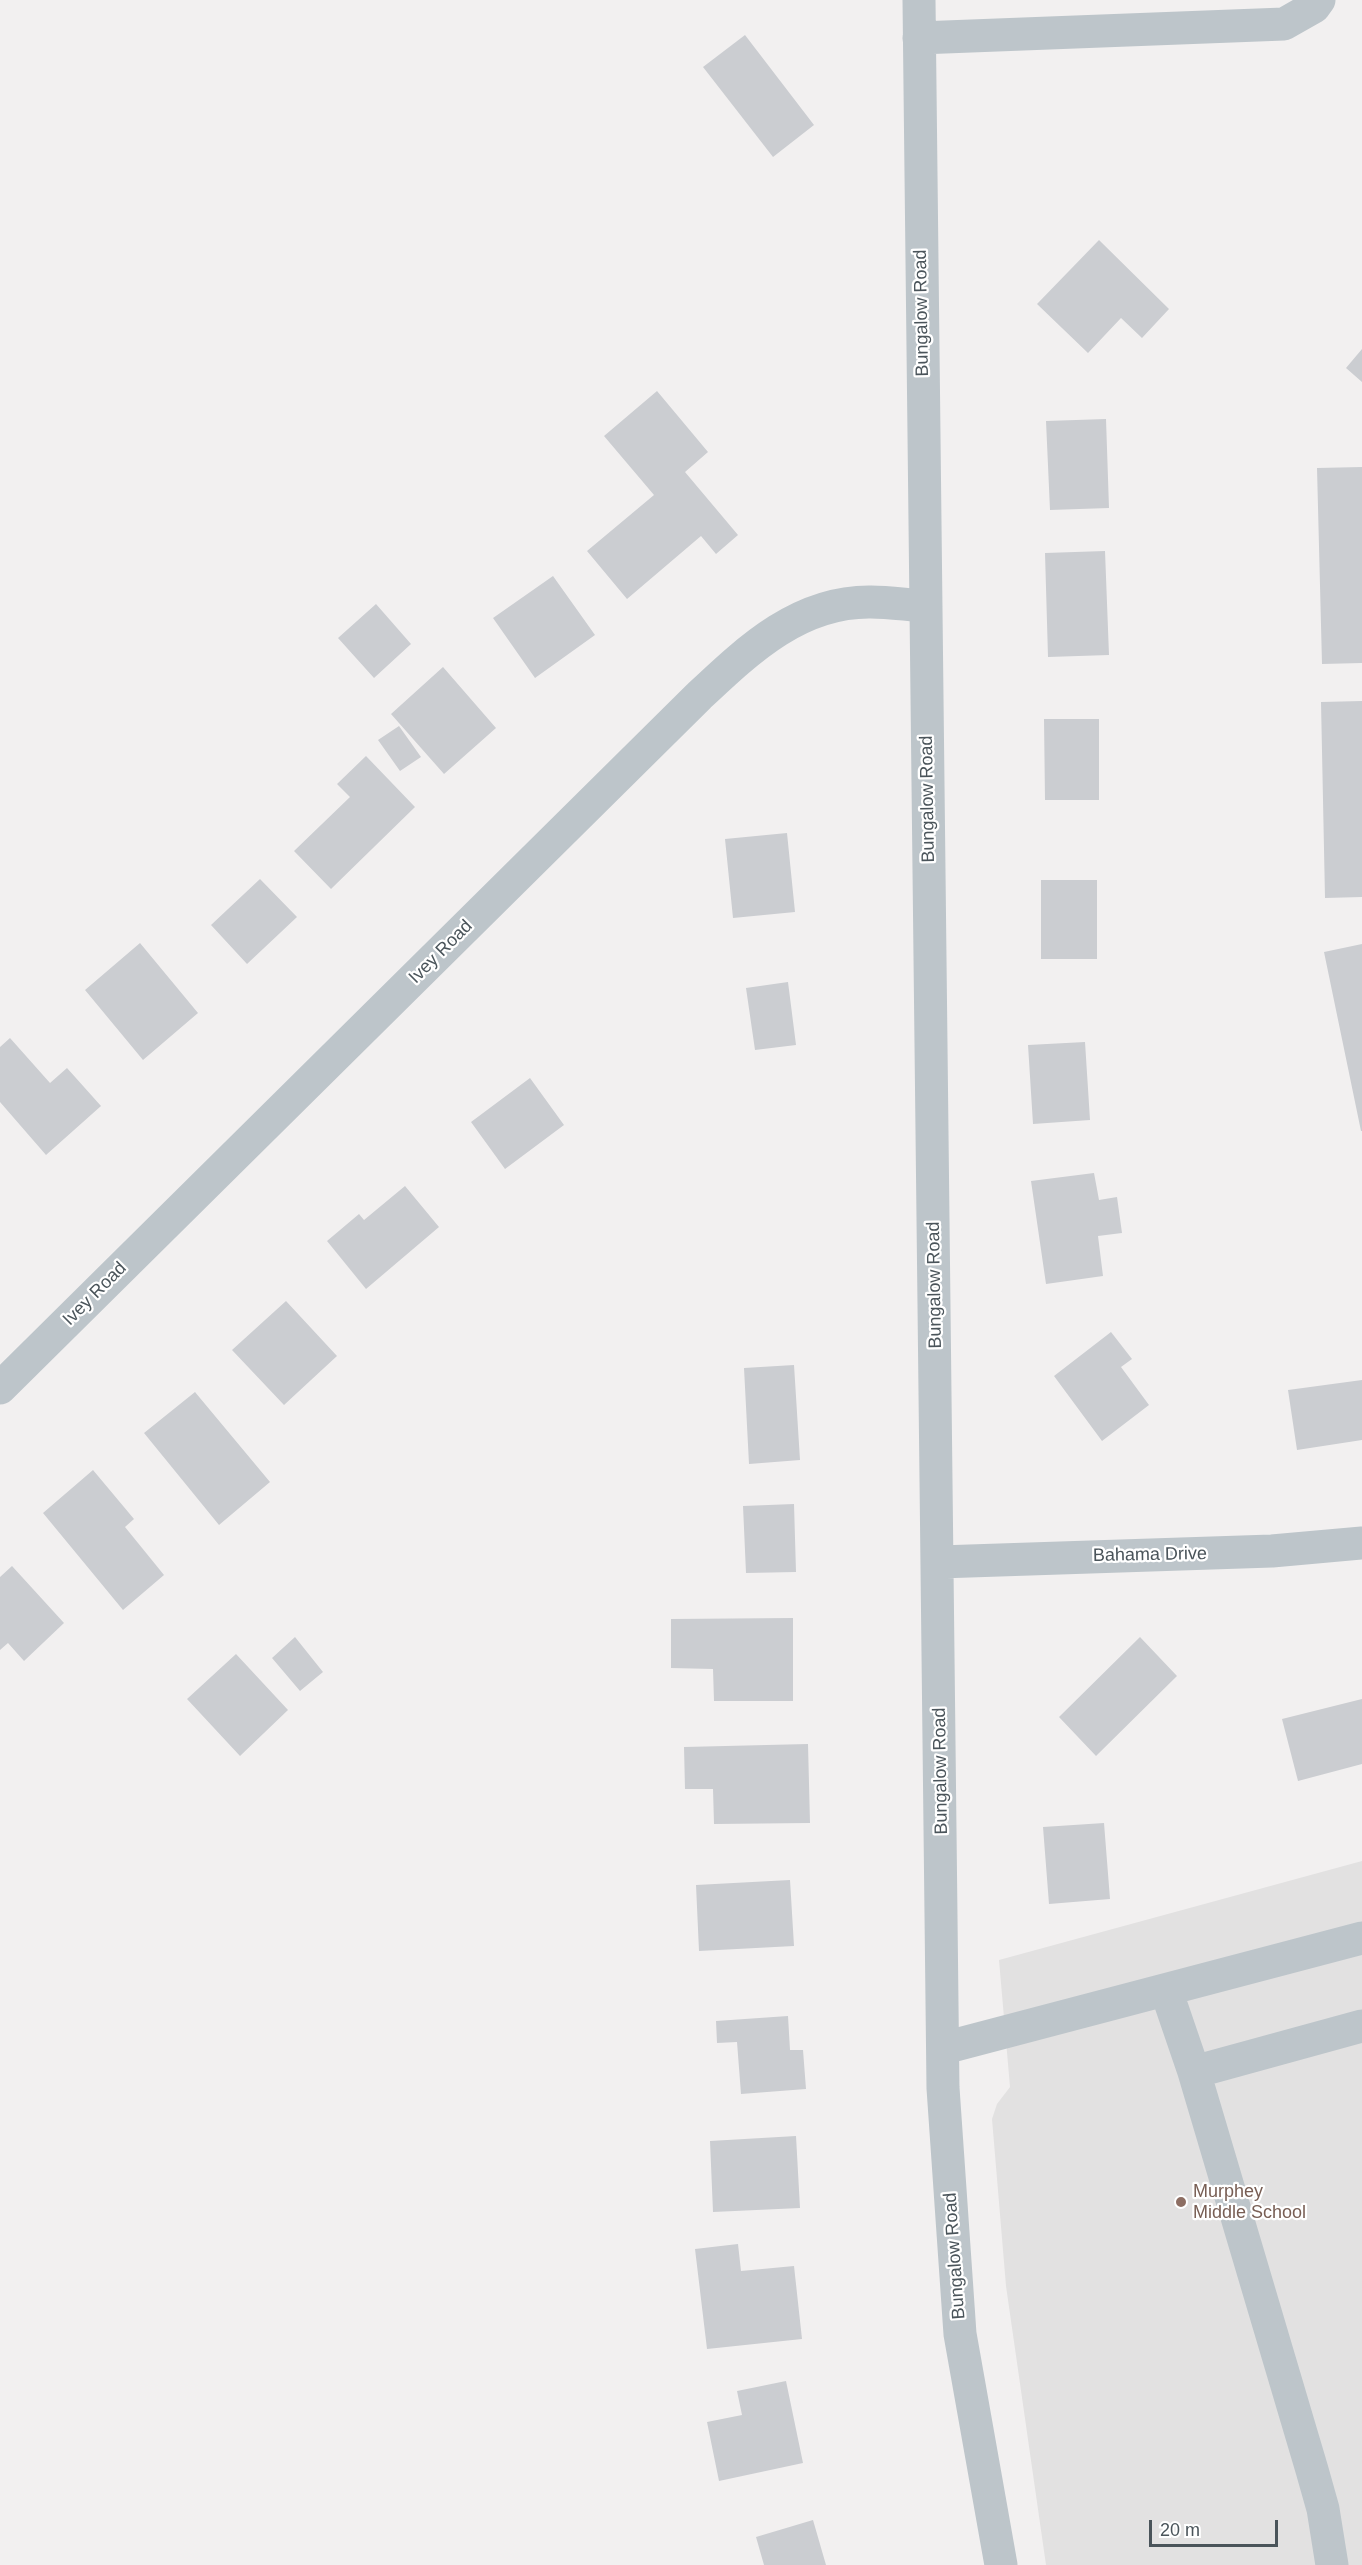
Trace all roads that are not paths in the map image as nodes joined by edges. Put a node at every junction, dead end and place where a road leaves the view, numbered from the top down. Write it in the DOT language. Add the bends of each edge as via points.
graph roads {
  1 [pos="918,0"];
  2 [pos="1318,0"];
  3 [pos="919,38"];
  4 [pos="926,606"];
  5 [pos="0,1388"];
  6 [pos="1362,1543"];
  7 [pos="939,1562"];
  8 [pos="1362,1938"];
  9 [pos="1166,1990"];
  10 [pos="1362,2026"];
  11 [pos="944,2048"];
  12 [pos="1194,2072"];
  13 [pos="1001,2565"];
  14 [pos="1332,2565"];
  1 -- 3 [label="street, Bungalow Road"];
  2 -- 3 [label="street" via="1314,7 1284,24"];
  3 -- 4 [label="street, Bungalow Road"];
  4 -- 5 [label="street, Ivey Road" via="841,604 810,612 749,650"];
  4 -- 7 [label="street, Bungalow Road"];
  6 -- 7 [label="street, Bahama Drive" via="1272,1551"];
  7 -- 11 [label="street, Bungalow Road"];
  8 -- 9 [label="street"];
  9 -- 11 [label="street"];
  9 -- 12 [label="street"];
  10 -- 12 [label="street"];
  11 -- 13 [label="street, Bungalow Road" via="943,2088 960,2334"];
  12 -- 14 [label="street" via="1320,2499"];
}
